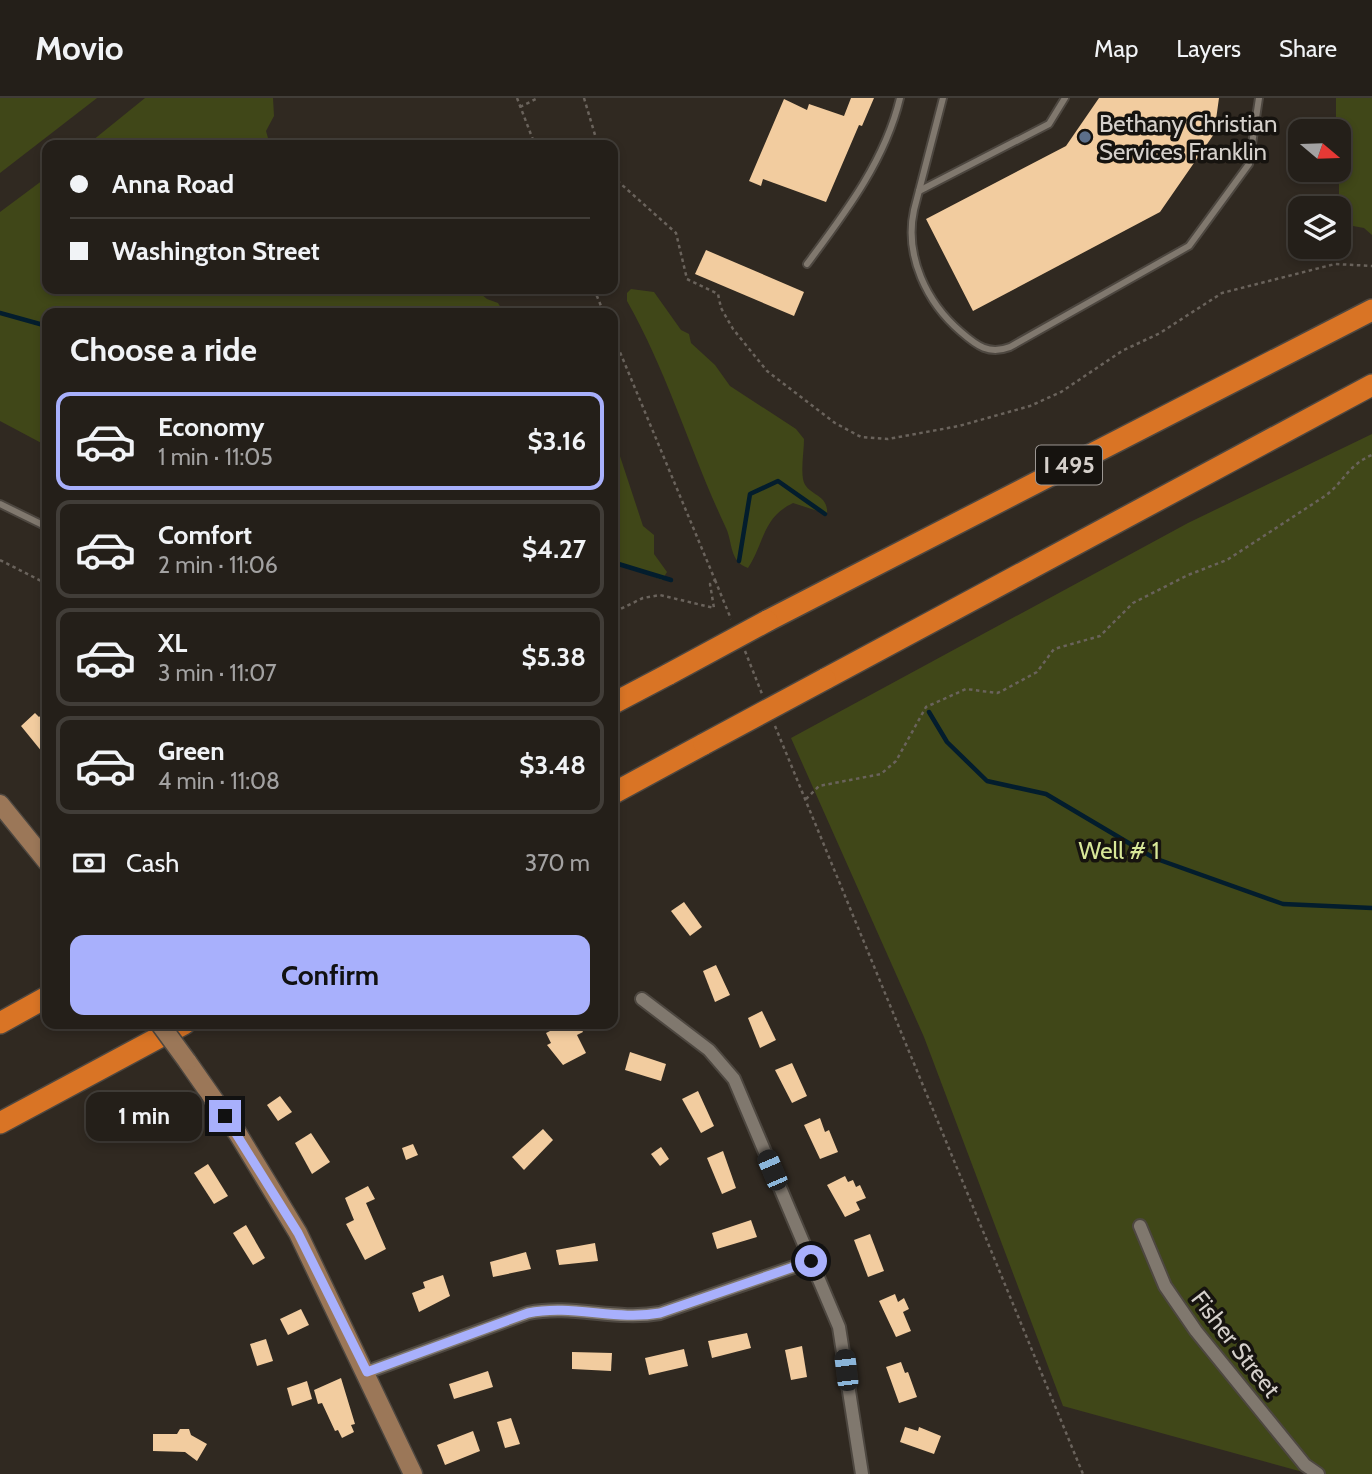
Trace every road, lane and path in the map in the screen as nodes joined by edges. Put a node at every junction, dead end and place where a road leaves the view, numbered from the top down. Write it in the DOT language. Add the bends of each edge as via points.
graph roads {
  1 [pos="517,98"];
  2 [pos="538,98"];
  3 [pos="584,98"];
  4 [pos="900,98"];
  5 [pos="943,98"];
  6 [pos="1065,98"];
  7 [pos="1259,98"];
  8 [pos="520,107"];
  9 [pos="533,140"];
  10 [pos="597,140"];
  11 [pos="919,191"];
  12 [pos="807,264"];
  13 [pos="1372,310"];
  14 [pos="618,347"];
  15 [pos="1372,386"];
  16 [pos="1372,456"];
  17 [pos="0,504"];
  18 [pos="42,525"];
  19 [pos="0,560"];
  20 [pos="715,580"];
  21 [pos="42,581"];
  22 [pos="618,610"];
  23 [pos="731,619"];
  24 [pos="742,645"];
  25 [pos="763,696"];
  26 [pos="618,701"];
  27 [pos="774,722"];
  28 [pos="618,791"];
  29 [pos="806,800"];
  30 [pos="0,804"];
  31 [pos="42,856"];
  32 [pos="642,999"];
  33 [pos="42,1000"];
  34 [pos="0,1023"];
  35 [pos="164,1029"];
  36 [pos="175,1029"];
  37 [pos="0,1123"];
  38 [pos="1140,1226"];
  39 [pos="811,1261"];
  40 [pos="367,1372"];
  41 [pos="413,1474"];
  42 [pos="862,1474"];
  43 [pos="1083,1474"];
  44 [pos="1318,1474"];
  1 -- 8 [label="path"];
  2 -- 8 [label="path"];
  3 -- 10 [label="path"];
  4 -- 12 [label="lane" via="884,147 862,188"];
  5 -- 11 [label="lane"];
  6 -- 11 [label="lane" via="1049,124"];
  7 -- 11 [label="lane" via="1249,164 1189,246 1004,349 991,351 975,343 931,300 911,235"];
  8 -- 9 [label="path"];
  13 -- 26 [label="highway, I 495, bridge"];
  14 -- 20 [label="path"];
  15 -- 28 [label="highway, bridge"];
  16 -- 29 [label="path" via="1349,468 1325,496 1227,560 1133,603 1100,636 1054,649 1044,666 1015,684 997,693 966,689 926,707 896,761 881,774 819,786"];
  17 -- 18 [label="lane"];
  19 -- 21 [label="path"];
  20 -- 22 [label="path" via="710,584 714,608 660,595"];
  20 -- 23 [label="path"];
  24 -- 25 [label="path"];
  27 -- 29 [label="path"];
  29 -- 43 [label="path"];
  30 -- 31 [label="main road"];
  32 -- 39 [label="street" via="709,1050 734,1079"];
  33 -- 34 [label="highway"];
  35 -- 40 [label="main road, bridge" via="275,1192"];
  36 -- 37 [label="highway"];
  38 -- 44 [label="street, Fisher Street" via="1165,1286 1196,1331 1305,1465"];
  39 -- 40 [label="street" via="660,1313 637,1317 553,1308 528,1313"];
  39 -- 42 [label="street" via="839,1327"];
  40 -- 41 [label="main road"];
}
